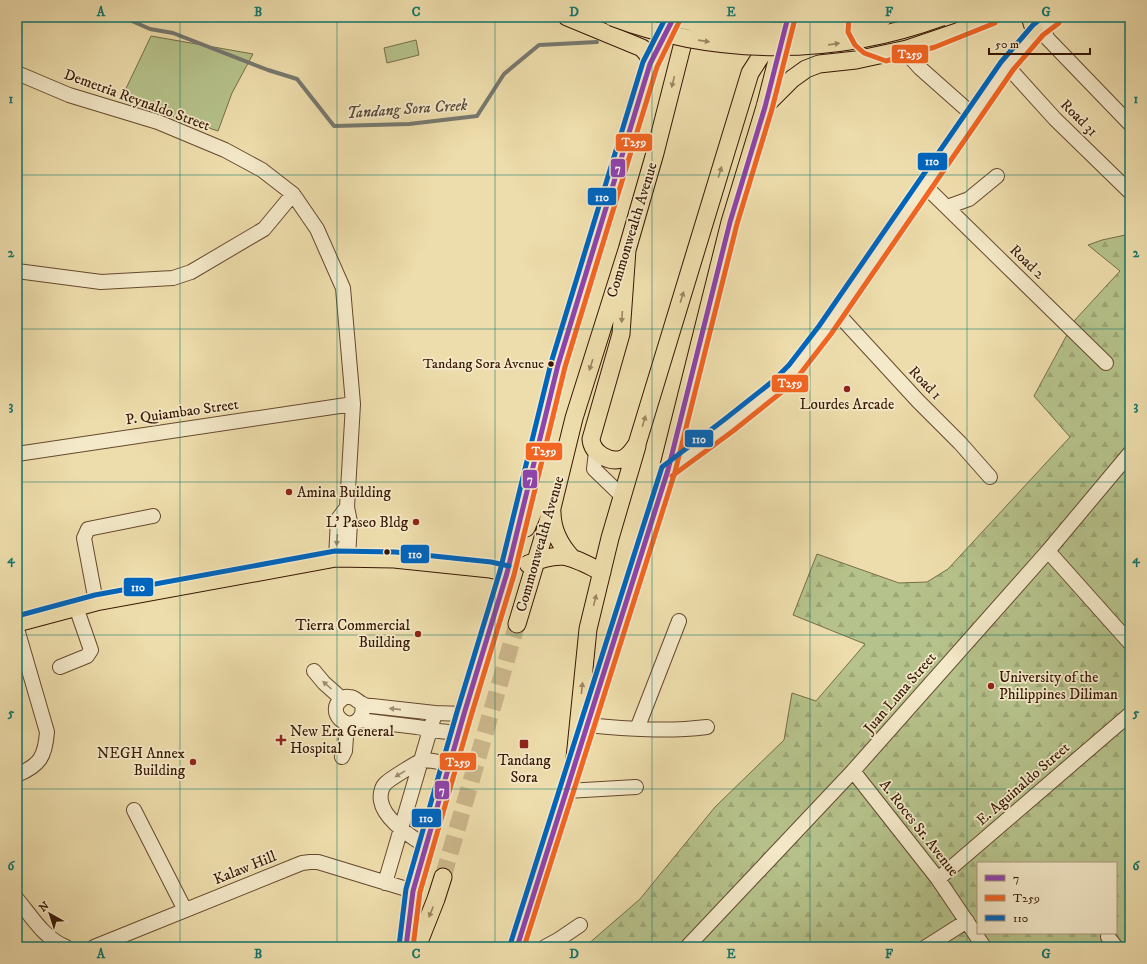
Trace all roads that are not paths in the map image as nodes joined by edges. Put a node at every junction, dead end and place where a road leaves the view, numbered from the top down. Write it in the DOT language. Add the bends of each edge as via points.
graph roads {
  1 [pos="612,17"];
  2 [pos="670,17"];
  3 [pos="674,17"];
  4 [pos="690,17"];
  5 [pos="787,17"];
  6 [pos="857,17"];
  7 [pos="884,17"];
  8 [pos="942,17"];
  9 [pos="992,17"];
  10 [pos="1055,17"];
  11 [pos="574,18"];
  12 [pos="1036,26"];
  13 [pos="907,49"];
  14 [pos="886,54"];
  15 [pos="650,64"];
  16 [pos="1007,66"];
  17 [pos="17,73"];
  18 [pos="765,107"];
  19 [pos="973,115"];
  20 [pos="1130,124"];
  21 [pos="997,176"];
  22 [pos="925,186"];
  23 [pos="1130,192"];
  24 [pos="293,194"];
  25 [pos="947,208"];
  26 [pos="627,250"];
  27 [pos="17,271"];
  28 [pos="837,313"];
  29 [pos="1106,363"];
  30 [pos="353,404"];
  31 [pos="574,418"];
  32 [pos="637,444"];
  33 [pos="596,452"];
  34 [pos="1130,453"];
  35 [pos="17,454"];
  36 [pos="668,470"];
  37 [pos="990,477"];
  38 [pos="623,497"];
  39 [pos="552,508"];
  40 [pos="154,516"];
  41 [pos="1048,550"];
  42 [pos="342,558"];
  43 [pos="572,558"];
  44 [pos="535,565"];
  45 [pos="602,572"];
  46 [pos="507,573"];
  47 [pos="96,602"];
  48 [pos="76,607"];
  49 [pos="494,616"];
  50 [pos="679,621"];
  51 [pos="17,623"];
  52 [pos="518,624"];
  53 [pos="17,629"];
  54 [pos="1130,642"];
  55 [pos="60,667"];
  56 [pos="314,671"];
  57 [pos="342,699"];
  58 [pos="362,704"];
  59 [pos="435,713"];
  60 [pos="464,714"];
  61 [pos="1130,714"];
  62 [pos="353,722"];
  63 [pos="588,725"];
  64 [pos="707,727"];
  65 [pos="637,729"];
  66 [pos="431,730"];
  67 [pos="458,733"];
  68 [pos="342,758"];
  69 [pos="421,762"];
  70 [pos="448,765"];
  71 [pos="574,768"];
  72 [pos="853,771"];
  73 [pos="17,775"];
  74 [pos="636,787"];
  75 [pos="567,791"];
  76 [pos="134,810"];
  77 [pos="401,828"];
  78 [pos="425,846"];
  79 [pos="419,868"];
  80 [pos="443,876"];
  81 [pos="938,879"];
  82 [pos="385,883"];
  83 [pos="413,891"];
  84 [pos="17,899"];
  85 [pos="185,910"];
  86 [pos="967,921"];
  87 [pos="580,925"];
  88 [pos="66,947"];
  89 [pos="94,947"];
  90 [pos="406,947"];
  91 [pos="416,947"];
  92 [pos="517,947"];
  93 [pos="545,947"];
  94 [pos="686,947"];
  95 [pos="926,947"];
  96 [pos="984,947"];
  1 -- 8 [label="main road, one-way, bridge" via="657,32 686,38 737,45 784,47 855,40"];
  2 -- 7 [label="main road, bridge" via="715,26 800,31 837,27"];
  3 -- 15 [label="main road, Commonwealth Avenue"];
  4 -- 26 [label="main road, Commonwealth Avenue, one-way"];
  5 -- 18 [label="main road"];
  32 -- 5 [label="main road, one-way" via="750,73"];
  6 -- 14 [label="main road" via="855,31 861,42"];
  9 -- 13 [label="main road"];
  10 -- 12 [label="street"];
  11 -- 15 [label="main road" via="642,48 648,55"];
  12 -- 16 [label="street"];
  12 -- 20 [label="street"];
  13 -- 14 [label="main road"];
  13 -- 19 [label="street" via="920,68"];
  14 -- 18 [label="main road" via="819,64 806,69 792,79"];
  15 -- 46 [label="main road, Commonwealth Avenue" via="558,365"];
  16 -- 19 [label="street"];
  16 -- 23 [label="street, Road 31" via="1055,119"];
  17 -- 24 [label="street, Demetria Reynaldo Street" via="69,95 158,122 225,150 262,170"];
  18 -- 36 [label="main road" via="730,222"];
  19 -- 22 [label="street"];
  21 -- 25 [label="street" via="969,199"];
  22 -- 25 [label="street, Road 2"];
  22 -- 28 [label="street"];
  24 -- 27 [label="street" via="264,229 191,272 173,278 101,282"];
  24 -- 30 [label="street, Demetria Reynaldo Street" via="317,229 343,288"];
  25 -- 29 [label="street, Road 2"];
  26 -- 31 [label="main road, Commonwealth Avenue, one-way"];
  26 -- 33 [label="main road, one-way" via="621,334 592,436 592,445"];
  28 -- 36 [label="street" via="794,370 760,401"];
  28 -- 37 [label="street, Road 1"];
  30 -- 35 [label="street, P. Quiambao Street"];
  30 -- 42 [label="street, Demetria Reynaldo Street" via="347,507 350,522"];
  31 -- 39 [label="main road, Commonwealth Avenue"];
  31 -- 46 [label="main road, Commonwealth Avenue"];
  32 -- 33 [label="main road" via="629,455 619,460 607,458"];
  32 -- 38 [label="main road"];
  33 -- 38 [label="street" via="594,469"];
  34 -- 41 [label="street, Juan Luna Street"];
  36 -- 63 [label="main road"];
  38 -- 45 [label="main road"];
  39 -- 43 [label="main road" via="555,532"];
  39 -- 44 [label="main road, Commonwealth Avenue"];
  40 -- 47 [label="street" via="88,529 84,538"];
  41 -- 54 [label="street"];
  41 -- 72 [label="street, Juan Luna Street"];
  42 -- 46 [label="main road" via="394,559"];
  42 -- 47 [label="main road"];
  43 -- 44 [label="main road" via="553,556"];
  43 -- 45 [label="main road"];
  44 -- 46 [label="main road"];
  44 -- 52 [label="main road, Commonwealth Avenue"];
  71 -- 45 [label="main road, one-way" via="588,628"];
  46 -- 49 [label="main road, Commonwealth Avenue"];
  47 -- 48 [label="main road"];
  48 -- 51 [label="main road"];
  48 -- 55 [label="street" via="91,650 87,656"];
  50 -- 65 [label="street"];
  53 -- 73 [label="street" via="47,732 46,749 38,763"];
  57 -- 56 [label="street, one-way"];
  57 -- 58 [label="street" via="355,698"];
  57 -- 62 [label="street" via="338,702 336,711 339,720"];
  59 -- 58 [label="street, one-way"];
  58 -- 62 [label="street" via="363,712"];
  59 -- 60 [label="street"];
  59 -- 66 [label="street"];
  61 -- 81 [label="street, E. Aguinaldo Street"];
  62 -- 66 [label="street" via="417,726"];
  62 -- 68 [label="street"];
  63 -- 65 [label="street"];
  63 -- 71 [label="main road"];
  64 -- 65 [label="street" via="685,730"];
  66 -- 67 [label="street"];
  66 -- 69 [label="street"];
  69 -- 70 [label="street" via="433,761"];
  69 -- 77 [label="street"];
  69 -- 77 [label="street, one-way" via="385,784 381,793 381,802 387,814"];
  71 -- 75 [label="main road"];
  72 -- 81 [label="street, A. Roces Sr. Avenue"];
  72 -- 94 [label="street, Juan Luna Street"];
  74 -- 75 [label="street"];
  75 -- 92 [label="main road"];
  76 -- 85 [label="street"];
  77 -- 78 [label="street"];
  77 -- 82 [label="street"];
  79 -- 83 [label="main road"];
  80 -- 91 [label="main road, one-way"];
  81 -- 86 [label="street, A. Roces Sr. Avenue"];
  82 -- 83 [label="street, Kalaw Hill"];
  82 -- 85 [label="street, Kalaw Hill" via="318,862 302,863"];
  83 -- 90 [label="main road"];
  84 -- 88 [label="street" via="46,935"];
  85 -- 89 [label="street, Kalaw Hill"];
  86 -- 95 [label="street"];
  86 -- 96 [label="street, A. Roces Sr. Avenue"];
  87 -- 93 [label="street"];
}
